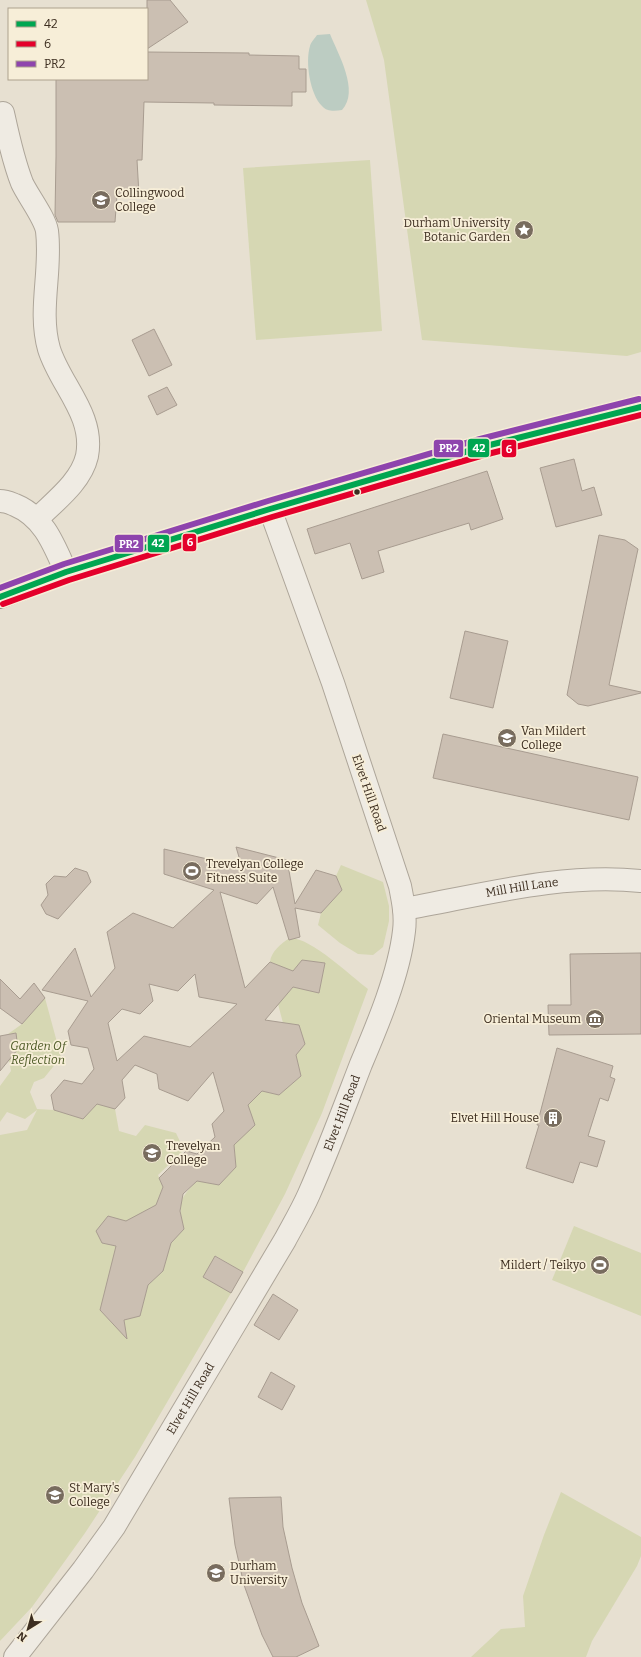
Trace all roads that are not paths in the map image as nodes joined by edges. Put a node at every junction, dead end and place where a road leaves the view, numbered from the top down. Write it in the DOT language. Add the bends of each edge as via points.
graph roads {
  1 [pos="3,112"];
  2 [pos="641,407"];
  3 [pos="0,501"];
  4 [pos="270,509"];
  5 [pos="37,519"];
  6 [pos="66,572"];
  7 [pos="0,597"];
  8 [pos="641,881"];
  9 [pos="404,909"];
  10 [pos="15,1657"];
  1 -- 5 [label="street" via="10,147 23,183 46,229 48,245 44,315 50,350 80,407 88,443 82,470"];
  2 -- 4 [label="main road" via="482,447"];
  3 -- 5 [label="street" via="22,508"];
  4 -- 6 [label="main road"];
  4 -- 9 [label="street, Elvet Hill Road" via="333,683 400,886"];
  5 -- 6 [label="street" via="51,538"];
  6 -- 7 [label="main road"];
  8 -- 9 [label="street, Mill Hill Lane" via="566,880 515,887"];
  9 -- 10 [label="street, Elvet Hill Road" via="401,948 372,1039 308,1195 285,1240 114,1527"];
}
